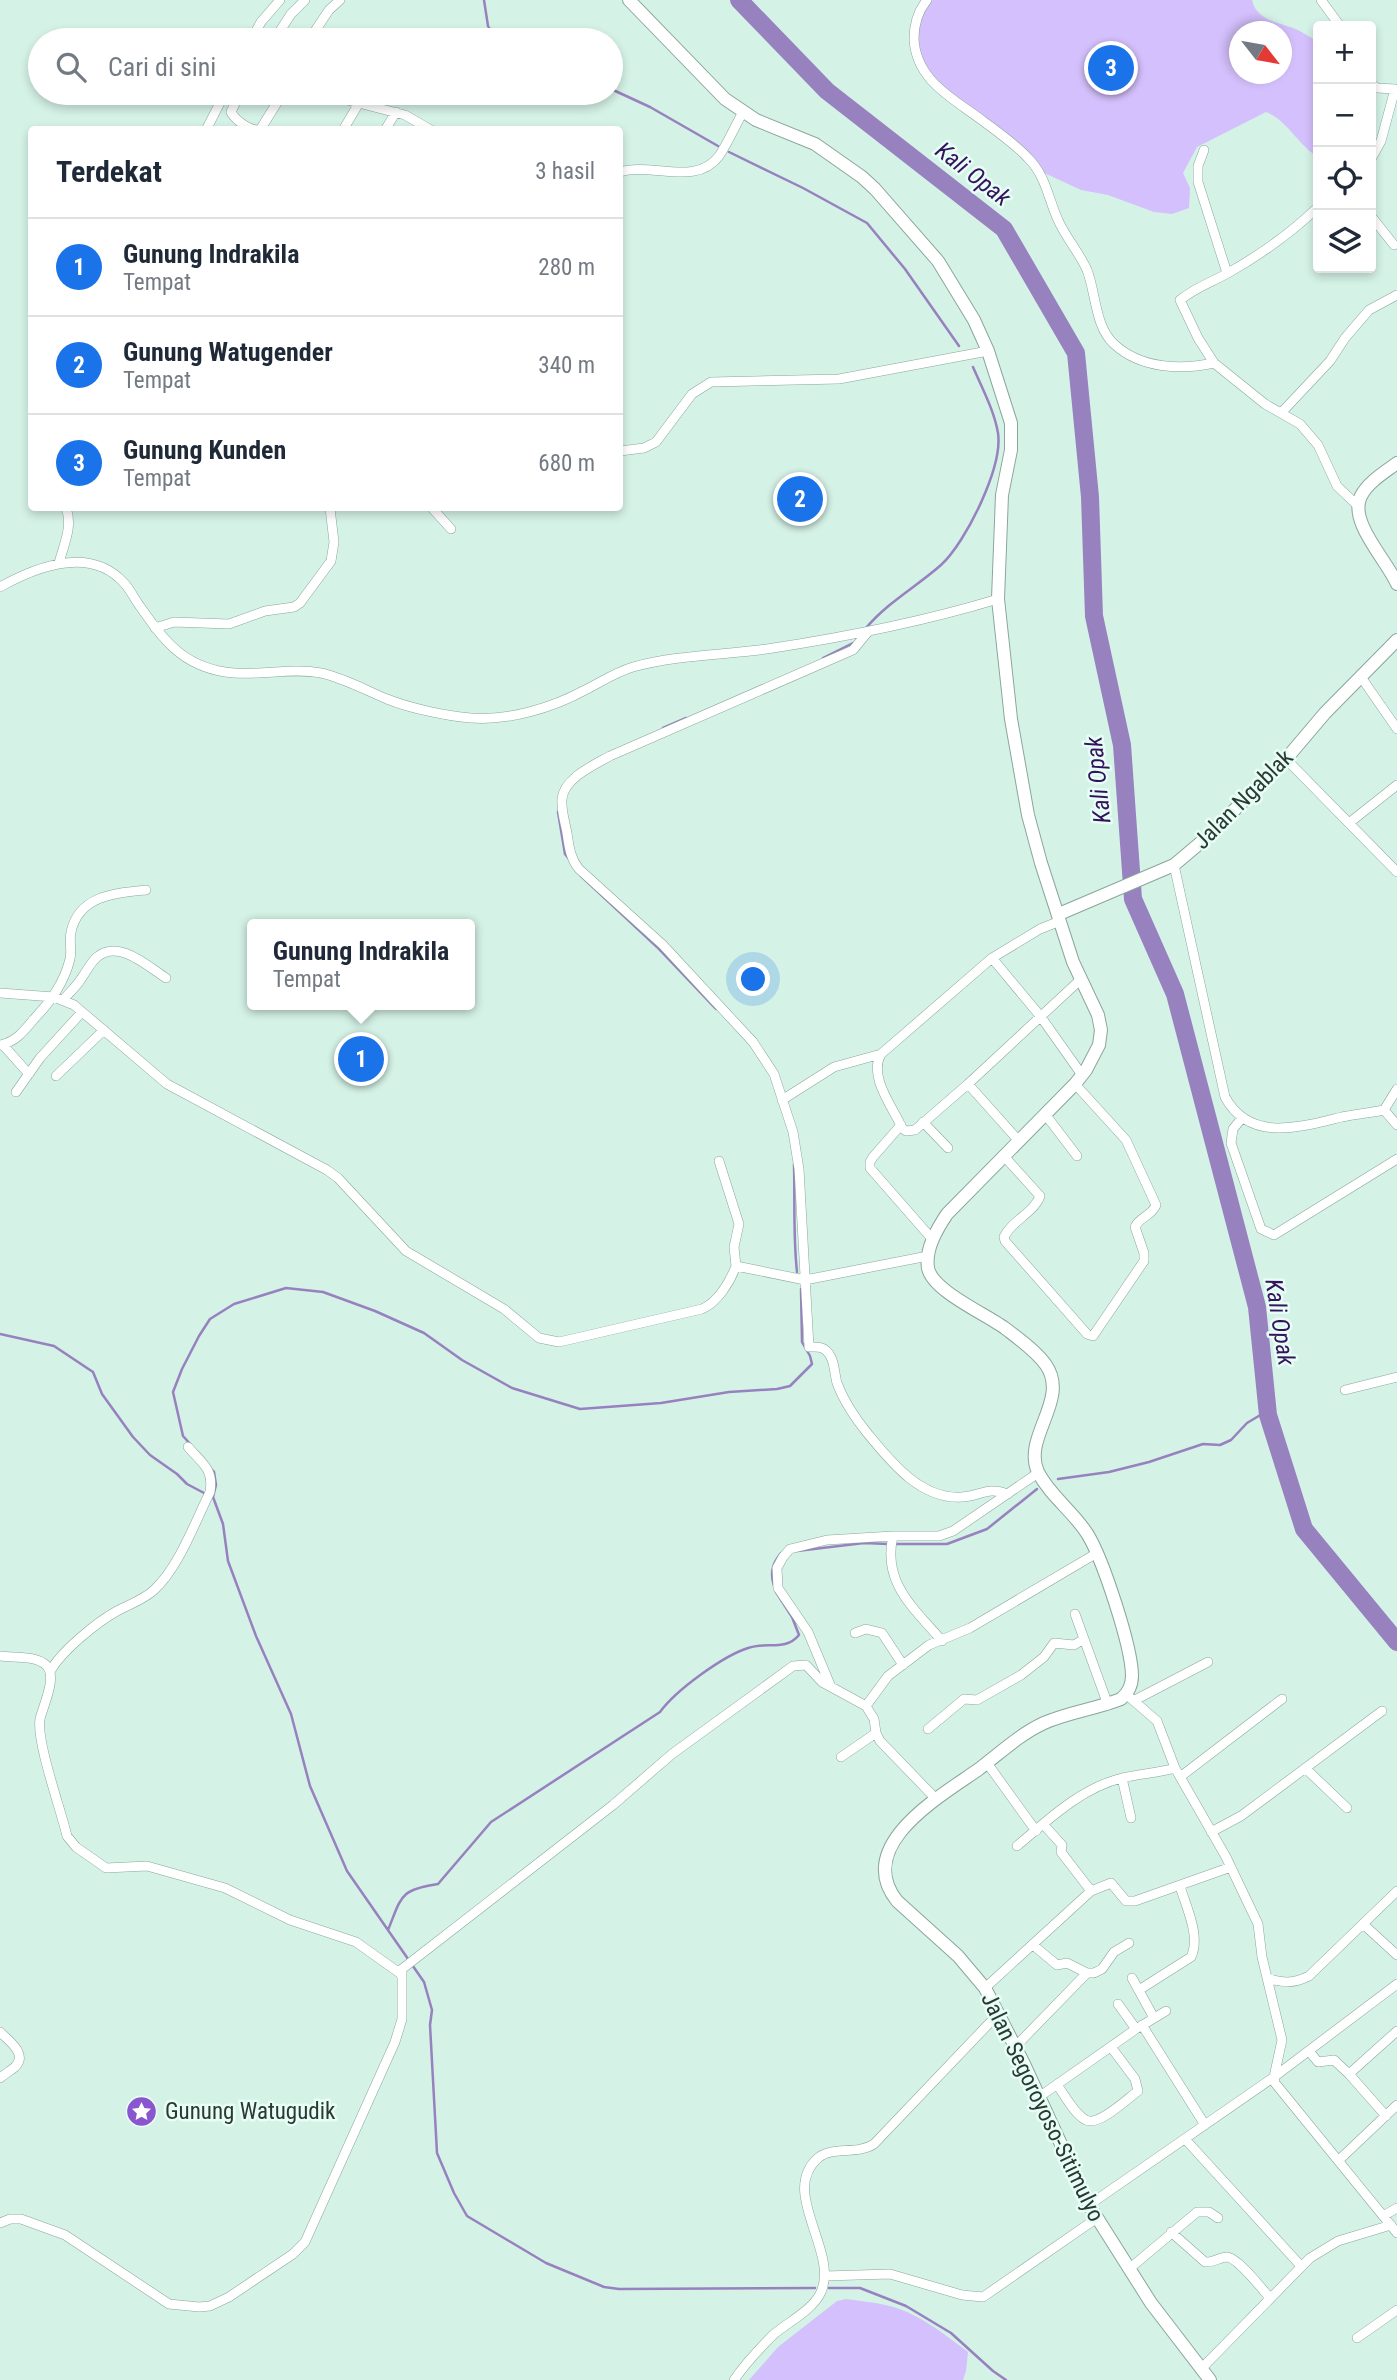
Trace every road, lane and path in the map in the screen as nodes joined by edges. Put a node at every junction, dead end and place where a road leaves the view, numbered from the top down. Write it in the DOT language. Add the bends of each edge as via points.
graph roads {
  1 [pos="280,0"];
  2 [pos="305,0"];
  3 [pos="340,0"];
  4 [pos="629,0"];
  5 [pos="1321,0"];
  6 [pos="921,2"];
  7 [pos="1336,21"];
  8 [pos="258,28"];
  9 [pos="282,28"];
  10 [pos="317,28"];
  11 [pos="1376,87"];
  12 [pos="1396,89"];
  13 [pos="219,105"];
  14 [pos="234,105"];
  15 [pos="275,105"];
  16 [pos="358,105"];
  17 [pos="367,105"];
  18 [pos="396,112"];
  19 [pos="743,112"];
  20 [pos="208,126"];
  21 [pos="251,126"];
  22 [pos="262,126"];
  23 [pos="345,126"];
  24 [pos="387,126"];
  25 [pos="426,126"];
  26 [pos="1204,150"];
  27 [pos="1376,150"];
  28 [pos="623,172"];
  29 [pos="1314,210"];
  30 [pos="1376,222"];
  31 [pos="1394,244"];
  32 [pos="1227,273"];
  33 [pos="1397,295"];
  34 [pos="988,351"];
  35 [pos="1214,363"];
  36 [pos="1282,412"];
  37 [pos="623,451"];
  38 [pos="1397,463"];
  39 [pos="1358,506"];
  40 [pos="67,511"];
  41 [pos="330,511"];
  42 [pos="435,511"];
  43 [pos="451,529"];
  44 [pos="60,563"];
  45 [pos="1397,584"];
  46 [pos="0,587"];
  47 [pos="998,599"];
  48 [pos="155,628"];
  49 [pos="867,633"];
  50 [pos="1397,640"];
  51 [pos="1361,677"];
  52 [pos="1397,729"];
  53 [pos="1286,758"];
  54 [pos="1397,785"];
  55 [pos="1349,823"];
  56 [pos="1174,865"];
  57 [pos="1397,872"];
  58 [pos="146,890"];
  59 [pos="1060,918"];
  60 [pos="992,958"];
  61 [pos="166,978"];
  62 [pos="1080,980"];
  63 [pos="0,993"];
  64 [pos="59,999"];
  65 [pos="82,1012"];
  66 [pos="1041,1017"];
  67 [pos="104,1030"];
  68 [pos="1,1045"];
  69 [pos="881,1054"];
  70 [pos="29,1074"];
  71 [pos="56,1076"];
  72 [pos="1079,1079"];
  73 [pos="968,1084"];
  74 [pos="1397,1089"];
  75 [pos="16,1092"];
  76 [pos="782,1100"];
  77 [pos="1384,1110"];
  78 [pos="1045,1114"];
  79 [pos="1242,1118"];
  80 [pos="923,1122"];
  81 [pos="901,1125"];
  82 [pos="1397,1125"];
  83 [pos="1018,1140"];
  84 [pos="948,1148"];
  85 [pos="1003,1155"];
  86 [pos="1077,1156"];
  87 [pos="1397,1159"];
  88 [pos="719,1161"];
  89 [pos="933,1240"];
  90 [pos="928,1256"];
  91 [pos="736,1266"];
  92 [pos="804,1280"];
  93 [pos="1397,1377"];
  94 [pos="1345,1390"];
  95 [pos="188,1447"];
  96 [pos="1038,1473"];
  97 [pos="1008,1494"];
  98 [pos="893,1538"];
  99 [pos="1097,1553"];
  100 [pos="1074,1614"];
  101 [pos="855,1633"];
  102 [pos="1084,1639"];
  103 [pos="942,1641"];
  104 [pos="0,1656"];
  105 [pos="1208,1662"];
  106 [pos="903,1665"];
  107 [pos="50,1672"];
  108 [pos="832,1688"];
  109 [pos="1131,1698"];
  110 [pos="1282,1699"];
  111 [pos="1108,1705"];
  112 [pos="866,1706"];
  113 [pos="1382,1711"];
  114 [pos="928,1729"];
  115 [pos="876,1733"];
  116 [pos="841,1757"];
  117 [pos="986,1763"];
  118 [pos="1305,1768"];
  119 [pos="1178,1773"];
  120 [pos="1122,1778"];
  121 [pos="936,1799"];
  122 [pos="1348,1808"];
  123 [pos="1131,1818"];
  124 [pos="1040,1827"];
  125 [pos="1211,1832"];
  126 [pos="1017,1846"];
  127 [pos="1231,1867"];
  128 [pos="1180,1886"];
  129 [pos="1091,1891"];
  130 [pos="1397,1891"];
  131 [pos="1363,1924"];
  132 [pos="1129,1943"];
  133 [pos="1034,1945"];
  134 [pos="1397,1955"];
  135 [pos="1087,1973"];
  136 [pos="401,1974"];
  137 [pos="1132,1978"];
  138 [pos="1267,1978"];
  139 [pos="1397,1984"];
  140 [pos="985,1987"];
  141 [pos="1139,1990"];
  142 [pos="1118,2004"];
  143 [pos="1166,2011"];
  144 [pos="999,2013"];
  145 [pos="1154,2018"];
  146 [pos="1139,2027"];
  147 [pos="1397,2031"];
  148 [pos="0,2032"];
  149 [pos="1015,2046"];
  150 [pos="1111,2047"];
  151 [pos="1309,2051"];
  152 [pos="1349,2074"];
  153 [pos="1274,2077"];
  154 [pos="0,2078"];
  155 [pos="1058,2085"];
  156 [pos="1040,2098"];
  157 [pos="1397,2105"];
  158 [pos="1386,2116"];
  159 [pos="1205,2125"];
  160 [pos="1185,2139"];
  161 [pos="1339,2160"];
  162 [pos="1089,2205"];
  163 [pos="1397,2208"];
  164 [pos="1383,2216"];
  165 [pos="1097,2218"];
  166 [pos="1218,2218"];
  167 [pos="0,2223"];
  168 [pos="1391,2225"];
  169 [pos="1171,2232"];
  170 [pos="1397,2234"];
  171 [pos="1301,2266"];
  172 [pos="1129,2269"];
  173 [pos="825,2276"];
  174 [pos="1270,2298"];
  175 [pos="1397,2310"];
  176 [pos="1356,2338"];
  177 [pos="1202,2368"];
  178 [pos="734,2380"];
  179 [pos="1210,2380"];
  1 -- 8 [label="street"];
  2 -- 9 [label="street"];
  3 -- 10 [label="street"];
  4 -- 19 [label="main road" via="709,84"];
  5 -- 7 [label="street"];
  6 -- 35 [label="street" via="914,28 921,67 937,87 1011,143 1039,171 1057,218 1087,270 1102,328 1111,342 1146,363 1193,367"];
  11 -- 12 [label="street"];
  12 -- 27 [label="street"];
  13 -- 20 [label="street"];
  14 -- 21 [label="street" via="231,112"];
  15 -- 22 [label="street"];
  16 -- 23 [label="street"];
  17 -- 18 [label="street"];
  18 -- 24 [label="street"];
  18 -- 25 [label="street"];
  19 -- 28 [label="street" via="719,156 699,171"];
  19 -- 34 [label="main road" via="815,144 875,189 938,261"];
  26 -- 32 [label="street" via="1198,182"];
  29 -- 32 [label="street"];
  30 -- 31 [label="street"];
  32 -- 35 [label="street" via="1180,300"];
  33 -- 36 [label="street" via="1369,310"];
  34 -- 37 [label="street" via="839,379 711,382 692,394 656,442"];
  34 -- 47 [label="main road" via="1011,424 1002,495"];
  35 -- 36 [label="street"];
  36 -- 39 [label="street" via="1318,445 1337,486"];
  38 -- 39 [label="main road" via="1368,486"];
  39 -- 45 [label="main road" via="1364,528"];
  40 -- 44 [label="street" via="70,519"];
  41 -- 48 [label="street" via="331,561 300,603 229,624 174,622"];
  42 -- 43 [label="street"];
  44 -- 46 [label="street" via="24,573"];
  44 -- 48 [label="street" via="109,570 124,582"];
  47 -- 49 [label="street"];
  47 -- 59 [label="main road" via="1011,719 1028,816"];
  48 -- 49 [label="street" via="181,656 201,666 246,675 323,673 390,700 470,718 521,713 583,692 631,668 663,660"];
  49 -- 76 [label="street" via="853,650 610,755 577,776 562,799 574,862 663,946 753,1042 774,1074"];
  50 -- 51 [label="main road, Jalan Ngablak"];
  51 -- 52 [label="street"];
  51 -- 53 [label="main road, Jalan Ngablak"];
  53 -- 55 [label="street"];
  53 -- 56 [label="main road, Jalan Ngablak"];
  54 -- 55 [label="street"];
  55 -- 57 [label="street"];
  56 -- 59 [label="main road, Jalan Ngablak"];
  56 -- 79 [label="street" via="1225,1097"];
  58 -- 64 [label="street" via="102,896 80,913 71,929 71,956"];
  59 -- 60 [label="street"];
  59 -- 62 [label="main road"];
  60 -- 66 [label="street"];
  60 -- 69 [label="street"];
  61 -- 64 [label="street" via="134,958 108,950"];
  62 -- 66 [label="street"];
  62 -- 72 [label="main road" via="1101,1030 1099,1045"];
  63 -- 64 [label="street"];
  64 -- 65 [label="street"];
  64 -- 68 [label="street" via="13,1041"];
  65 -- 67 [label="street"];
  65 -- 70 [label="street"];
  66 -- 72 [label="street"];
  66 -- 73 [label="street"];
  67 -- 71 [label="street"];
  67 -- 91 [label="street" via="167,1084 327,1170 397,1244 504,1309 548,1342 702,1309 714,1301"];
  68 -- 70 [label="street"];
  69 -- 76 [label="street" via="834,1067"];
  69 -- 81 [label="street" via="877,1075"];
  70 -- 75 [label="street"];
  72 -- 78 [label="main road"];
  72 -- 85 [label="street" via="1126,1140 1156,1205 1135,1227 1144,1261 1093,1336 1005,1241 1008,1229 1040,1196"];
  73 -- 80 [label="street"];
  73 -- 83 [label="street"];
  74 -- 77 [label="street"];
  76 -- 92 [label="street" via="799,1169"];
  77 -- 79 [label="street" via="1287,1129"];
  77 -- 82 [label="street"];
  78 -- 83 [label="main road"];
  78 -- 86 [label="street"];
  79 -- 87 [label="street" via="1233,1129 1231,1143 1261,1229 1274,1235"];
  80 -- 81 [label="street" via="910,1131"];
  80 -- 84 [label="street"];
  81 -- 89 [label="street" via="873,1157 870,1168"];
  83 -- 85 [label="main road"];
  85 -- 89 [label="main road" via="947,1214"];
  88 -- 91 [label="street" via="740,1228"];
  89 -- 90 [label="main road"];
  90 -- 92 [label="street"];
  90 -- 96 [label="main road" via="934,1280 1006,1328 1046,1365 1052,1393 1035,1448"];
  91 -- 92 [label="street"];
  92 -- 97 [label="street" via="809,1348 816,1346 829,1354 849,1409 897,1468 920,1486 958,1498 990,1489"];
  93 -- 94 [label="street"];
  95 -- 107 [label="street" via="212,1480 170,1570 142,1599 111,1615 64,1652"];
  96 -- 97 [label="street"];
  96 -- 99 [label="main road" via="1077,1519"];
  97 -- 98 [label="street" via="953,1531"];
  98 -- 103 [label="street" via="891,1564 898,1588"];
  98 -- 108 [label="street" via="802,1545 790,1549 777,1568 778,1588 808,1632"];
  99 -- 103 [label="street"];
  99 -- 109 [label="main road" via="1131,1663"];
  100 -- 102 [label="street"];
  101 -- 106 [label="street" via="866,1629 882,1633"];
  102 -- 111 [label="street"];
  102 -- 114 [label="street" via="1074,1645 1054,1643 1021,1675 977,1700 964,1699"];
  103 -- 106 [label="street"];
  104 -- 107 [label="street" via="39,1661"];
  105 -- 109 [label="street"];
  106 -- 112 [label="street" via="886,1678"];
  107 -- 136 [label="street" via="40,1737 67,1836 76,1847 106,1868 147,1866 235,1892 290,1920 356,1942"];
  108 -- 112 [label="street"];
  108 -- 136 [label="street" via="806,1665 793,1666 672,1754 407,1964"];
  109 -- 111 [label="main road, Jalan Segoroyoso-Sitimulyo"];
  109 -- 119 [label="street" via="1157,1721"];
  110 -- 119 [label="street"];
  111 -- 117 [label="main road, Jalan Segoroyoso-Sitimulyo" via="1044,1723"];
  112 -- 115 [label="street"];
  113 -- 118 [label="street"];
  115 -- 116 [label="street"];
  115 -- 121 [label="street"];
  117 -- 121 [label="main road, Jalan Segoroyoso-Sitimulyo"];
  117 -- 124 [label="street"];
  118 -- 122 [label="street"];
  118 -- 125 [label="street" via="1241,1816"];
  119 -- 120 [label="street"];
  119 -- 125 [label="street"];
  120 -- 123 [label="street"];
  120 -- 124 [label="street" via="1067,1804"];
  121 -- 140 [label="main road, Jalan Segoroyoso-Sitimulyo" via="905,1824 891,1844 885,1866 890,1893"];
  124 -- 126 [label="street"];
  124 -- 129 [label="street" via="1062,1845 1061,1852"];
  125 -- 127 [label="street"];
  127 -- 128 [label="street"];
  127 -- 138 [label="street" via="1258,1924"];
  128 -- 129 [label="street" via="1130,1902 1111,1883"];
  128 -- 141 [label="street" via="1194,1950 1191,1957"];
  129 -- 133 [label="street"];
  130 -- 131 [label="street"];
  131 -- 134 [label="street"];
  131 -- 138 [label="street" via="1309,1976 1283,1983"];
  132 -- 135 [label="street" via="1114,1952 1102,1969"];
  133 -- 135 [label="street" via="1057,1965 1067,1963"];
  133 -- 140 [label="street"];
  135 -- 149 [label="street"];
  136 -- 167 [label="street" via="399,2031 305,2242 229,2297 199,2307 169,2304 65,2235 22,2219"];
  137 -- 141 [label="street"];
  138 -- 153 [label="street" via="1282,2040"];
  139 -- 151 [label="street"];
  140 -- 144 [label="main road, Jalan Segoroyoso-Sitimulyo"];
  141 -- 145 [label="street"];
  142 -- 146 [label="street"];
  143 -- 145 [label="street"];
  144 -- 149 [label="main road, Jalan Segoroyoso-Sitimulyo"];
  144 -- 173 [label="street" via="874,2144 866,2149 829,2152 813,2165 804,2200 824,2258"];
  145 -- 146 [label="street"];
  146 -- 150 [label="street"];
  146 -- 159 [label="street"];
  147 -- 152 [label="street"];
  148 -- 154 [label="street" via="19,2054 13,2068"];
  149 -- 156 [label="main road, Jalan Segoroyoso-Sitimulyo"];
  150 -- 155 [label="street"];
  150 -- 155 [label="street" via="1138,2091 1105,2116 1087,2122"];
  151 -- 152 [label="street" via="1318,2062 1334,2060"];
  151 -- 153 [label="street"];
  152 -- 158 [label="street"];
  153 -- 159 [label="street"];
  153 -- 161 [label="street" via="1277,2088"];
  155 -- 156 [label="street"];
  156 -- 162 [label="main road, Jalan Segoroyoso-Sitimulyo"];
  157 -- 158 [label="street"];
  158 -- 161 [label="street"];
  159 -- 160 [label="street"];
  160 -- 162 [label="street"];
  160 -- 171 [label="street"];
  161 -- 164 [label="street"];
  162 -- 165 [label="main road, Jalan Segoroyoso-Sitimulyo"];
  163 -- 164 [label="street"];
  164 -- 168 [label="street"];
  165 -- 172 [label="main road, Jalan Segoroyoso-Sitimulyo"];
  165 -- 173 [label="street" via="983,2297 890,2274"];
  166 -- 169 [label="street" via="1197,2212"];
  168 -- 170 [label="street"];
  168 -- 171 [label="street" via="1338,2241"];
  169 -- 172 [label="street"];
  169 -- 174 [label="street" via="1205,2262 1234,2259"];
  171 -- 174 [label="street"];
  172 -- 177 [label="main road, Jalan Segoroyoso-Sitimulyo"];
  173 -- 178 [label="street" via="815,2301 772,2337"];
  174 -- 177 [label="street"];
  175 -- 176 [label="street"];
  177 -- 179 [label="main road, Jalan Segoroyoso-Sitimulyo"];
}
